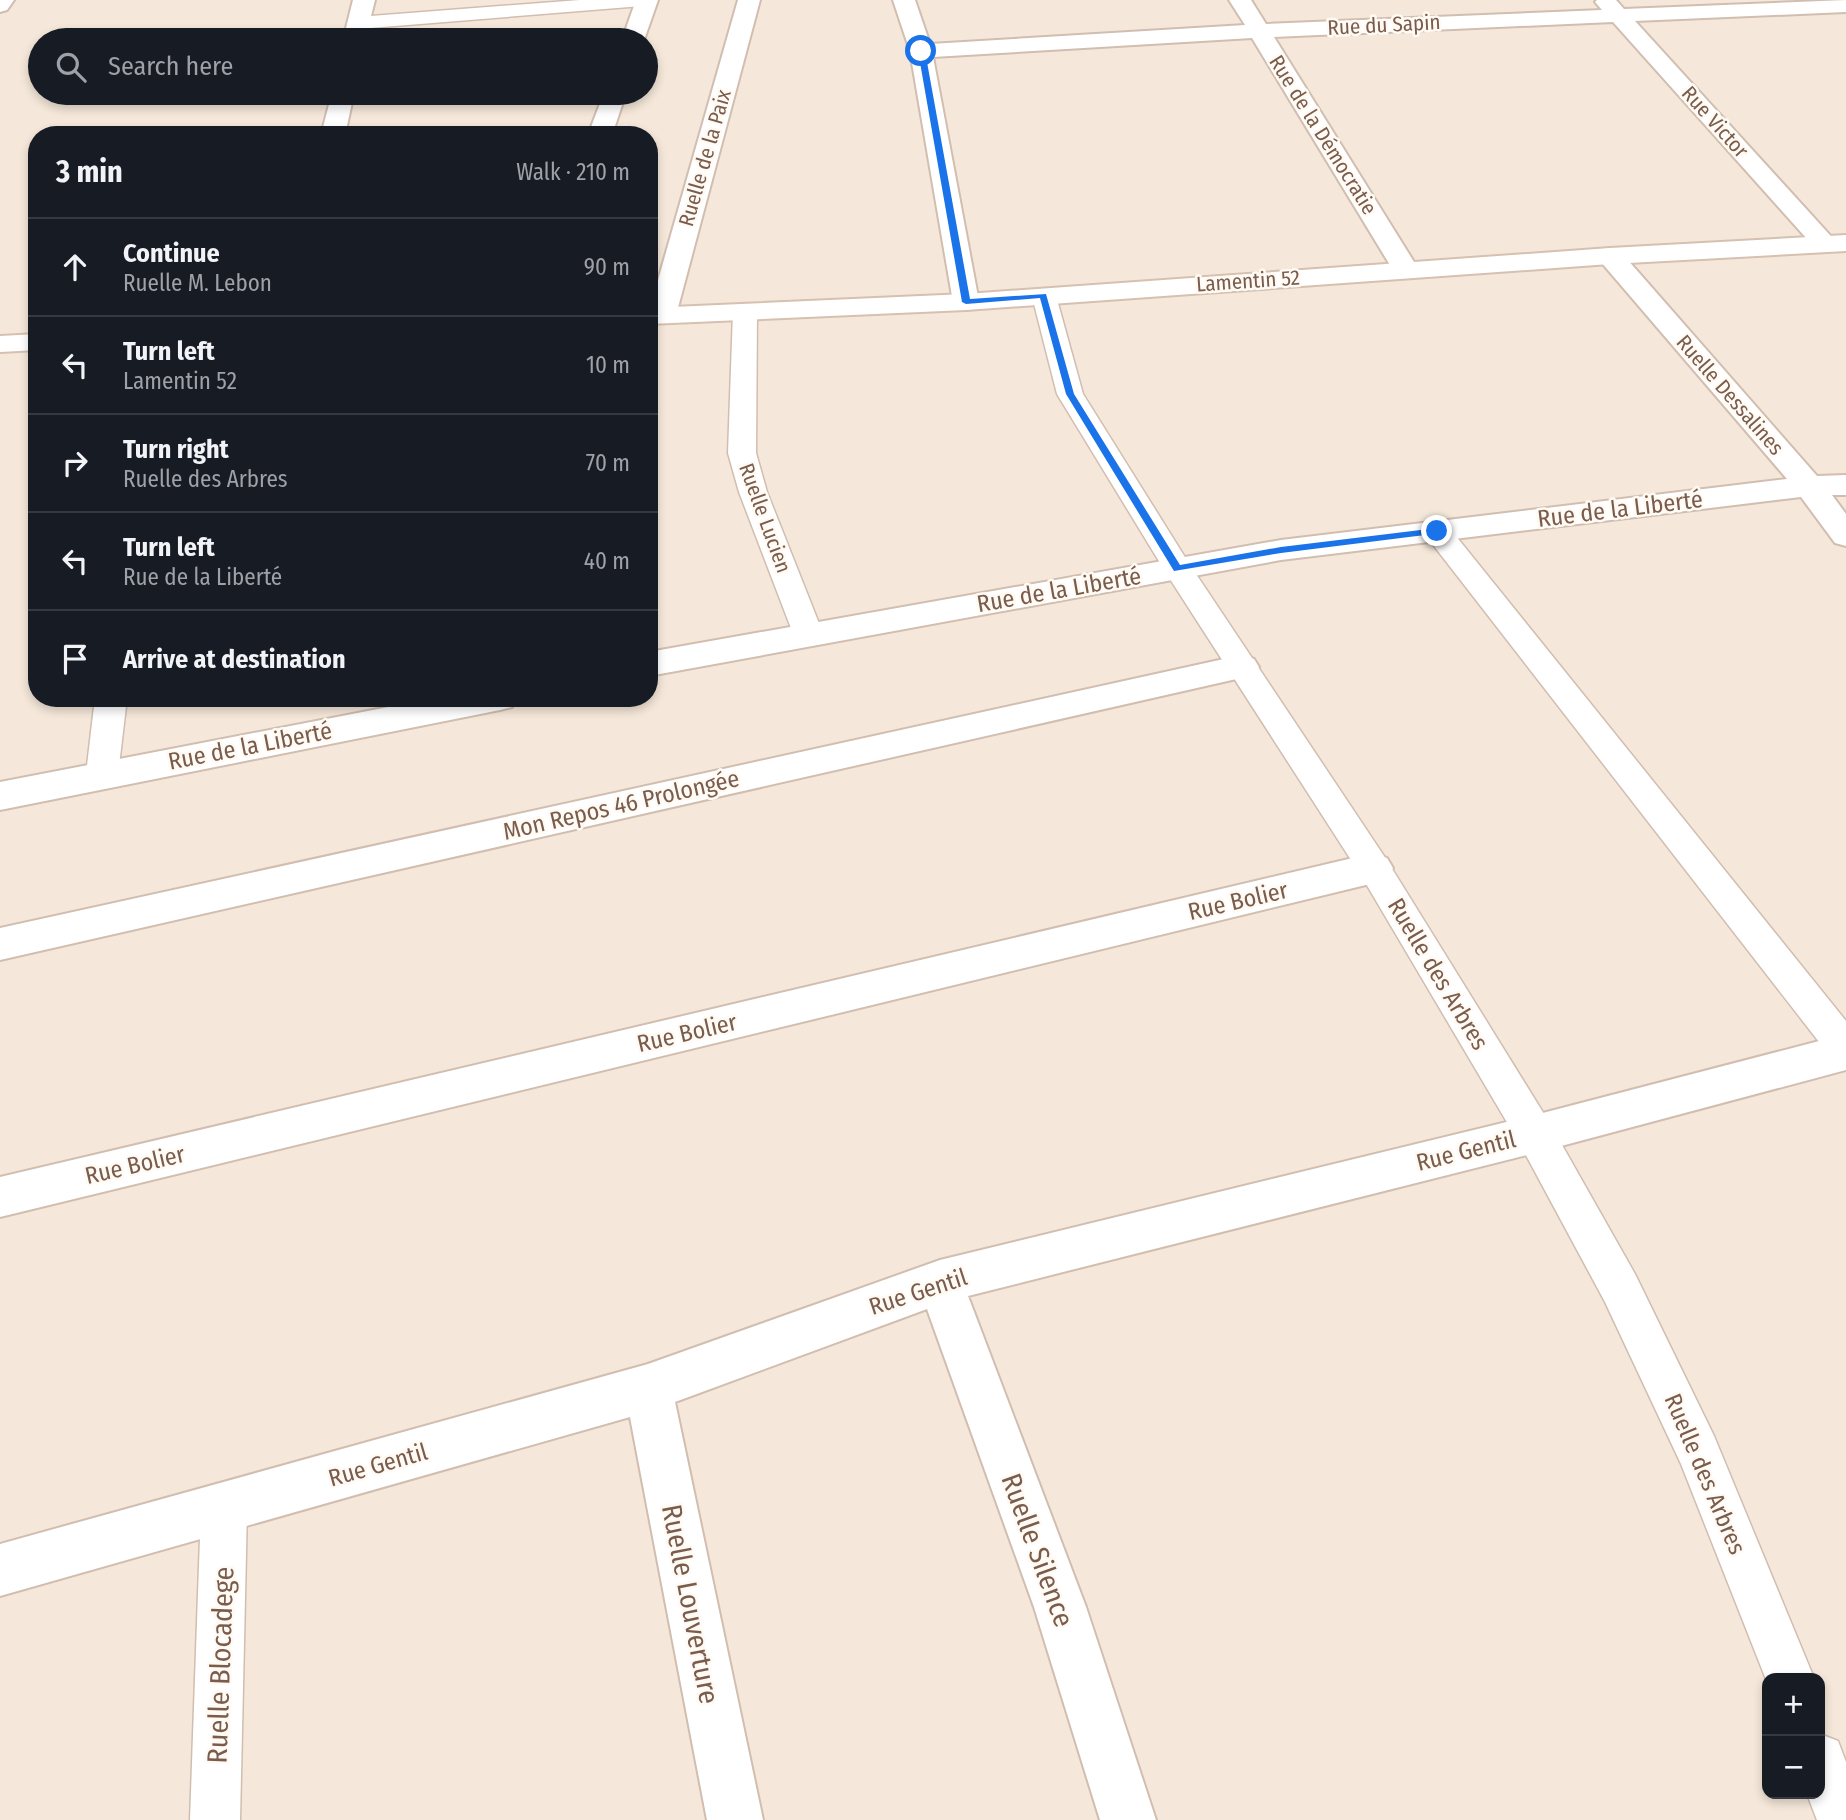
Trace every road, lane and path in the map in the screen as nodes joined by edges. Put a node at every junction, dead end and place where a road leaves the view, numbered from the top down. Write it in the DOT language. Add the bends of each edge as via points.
graph roads {
  1 [pos="3,0"];
  2 [pos="364,0"];
  3 [pos="644,0"];
  4 [pos="749,0"];
  5 [pos="904,0"];
  6 [pos="1240,0"];
  7 [pos="0,6"];
  8 [pos="1846,6"];
  9 [pos="1611,7"];
  10 [pos="357,28"];
  11 [pos="379,28"];
  12 [pos="636,28"];
  13 [pos="1259,32"];
  14 [pos="921,51"];
  15 [pos="339,105"];
  16 [pos="611,105"];
  17 [pos="335,126"];
  18 [pos="603,126"];
  19 [pos="1836,243"];
  20 [pos="1610,256"];
  21 [pos="1406,270"];
  22 [pos="1044,296"];
  23 [pos="966,302"];
  24 [pos="658,306"];
  25 [pos="745,312"];
  26 [pos="658,316"];
  27 [pos="28,342"];
  28 [pos="0,344"];
  29 [pos="1846,485"];
  30 [pos="1809,486"];
  31 [pos="1437,531"];
  32 [pos="1846,536"];
  33 [pos="1178,569"];
  34 [pos="809,636"];
  35 [pos="658,662"];
  36 [pos="1242,667"];
  37 [pos="110,707"];
  38 [pos="453,707"];
  39 [pos="102,774"];
  40 [pos="0,796"];
  41 [pos="1374,868"];
  42 [pos="0,944"];
  43 [pos="1846,1051"];
  44 [pos="1535,1134"];
  45 [pos="0,1197"];
  46 [pos="940,1282"];
  47 [pos="648,1388"];
  48 [pos="225,1509"];
  49 [pos="0,1570"];
  50 [pos="1788,1673"];
  51 [pos="1825,1773"];
  52 [pos="215,1820"];
  53 [pos="735,1820"];
  54 [pos="1128,1820"];
  55 [pos="1842,1820"];
  1 -- 7 [label="street"];
  2 -- 10 [label="street"];
  3 -- 11 [label="lane"];
  3 -- 12 [label="street"];
  4 -- 24 [label="street, Ruelle de la Paix"];
  5 -- 14 [label="street"];
  6 -- 13 [label="street, Rue de la Démocratie"];
  8 -- 9 [label="street, Rue du Sapin"];
  9 -- 13 [label="street, Rue du Sapin"];
  9 -- 19 [label="street, Rue Victor"];
  13 -- 14 [label="street, Rue du Sapin"];
  13 -- 21 [label="street, Rue de la Démocratie"];
  14 -- 23 [label="street"];
  15 -- 17 [label="street"];
  16 -- 18 [label="street"];
  19 -- 20 [label="street, Lamentin 52"];
  20 -- 21 [label="street, Lamentin 52"];
  20 -- 30 [label="street, Ruelle Dessalines"];
  21 -- 22 [label="street, Lamentin 52"];
  22 -- 23 [label="street, Lamentin 52"];
  22 -- 33 [label="lane, Ruelle des Arbres" via="1070,394"];
  23 -- 25 [label="street, Lamentin 52"];
  25 -- 26 [label="street, Lamentin 52"];
  25 -- 34 [label="lane, Ruelle Lucien" via="742,453"];
  27 -- 28 [label="street"];
  29 -- 30 [label="street, Rue de la Liberté"];
  30 -- 31 [label="street, Rue de la Liberté"];
  30 -- 32 [label="street, Ruelle Dessalines"];
  31 -- 33 [label="street, Rue de la Liberté" via="1281,550"];
  31 -- 43 [label="lane"];
  33 -- 34 [label="street, Rue de la Liberté"];
  33 -- 36 [label="lane, Ruelle des Arbres"];
  34 -- 35 [label="street, Rue de la Liberté"];
  36 -- 41 [label="lane, Ruelle des Arbres"];
  36 -- 42 [label="street, Mon Repos 46 Prolongée"];
  37 -- 39 [label="lane"];
  38 -- 39 [label="street, Rue de la Liberté"];
  39 -- 40 [label="street, Rue de la Liberté"];
  41 -- 44 [label="lane, Ruelle des Arbres"];
  41 -- 45 [label="street, Rue Bolier"];
  43 -- 44 [label="street, Rue Gentil"];
  44 -- 46 [label="street, Rue Gentil"];
  44 -- 50 [label="lane, Ruelle des Arbres" via="1620,1288 1699,1452"];
  46 -- 47 [label="street, Rue Gentil"];
  46 -- 54 [label="street, Ruelle Silence" via="1060,1607"];
  47 -- 48 [label="street, Rue Gentil"];
  47 -- 53 [label="street, Ruelle Louverture"];
  48 -- 49 [label="street, Rue Gentil"];
  48 -- 52 [label="lane, Ruelle Blocadege"];
  51 -- 55 [label="lane"];
}
